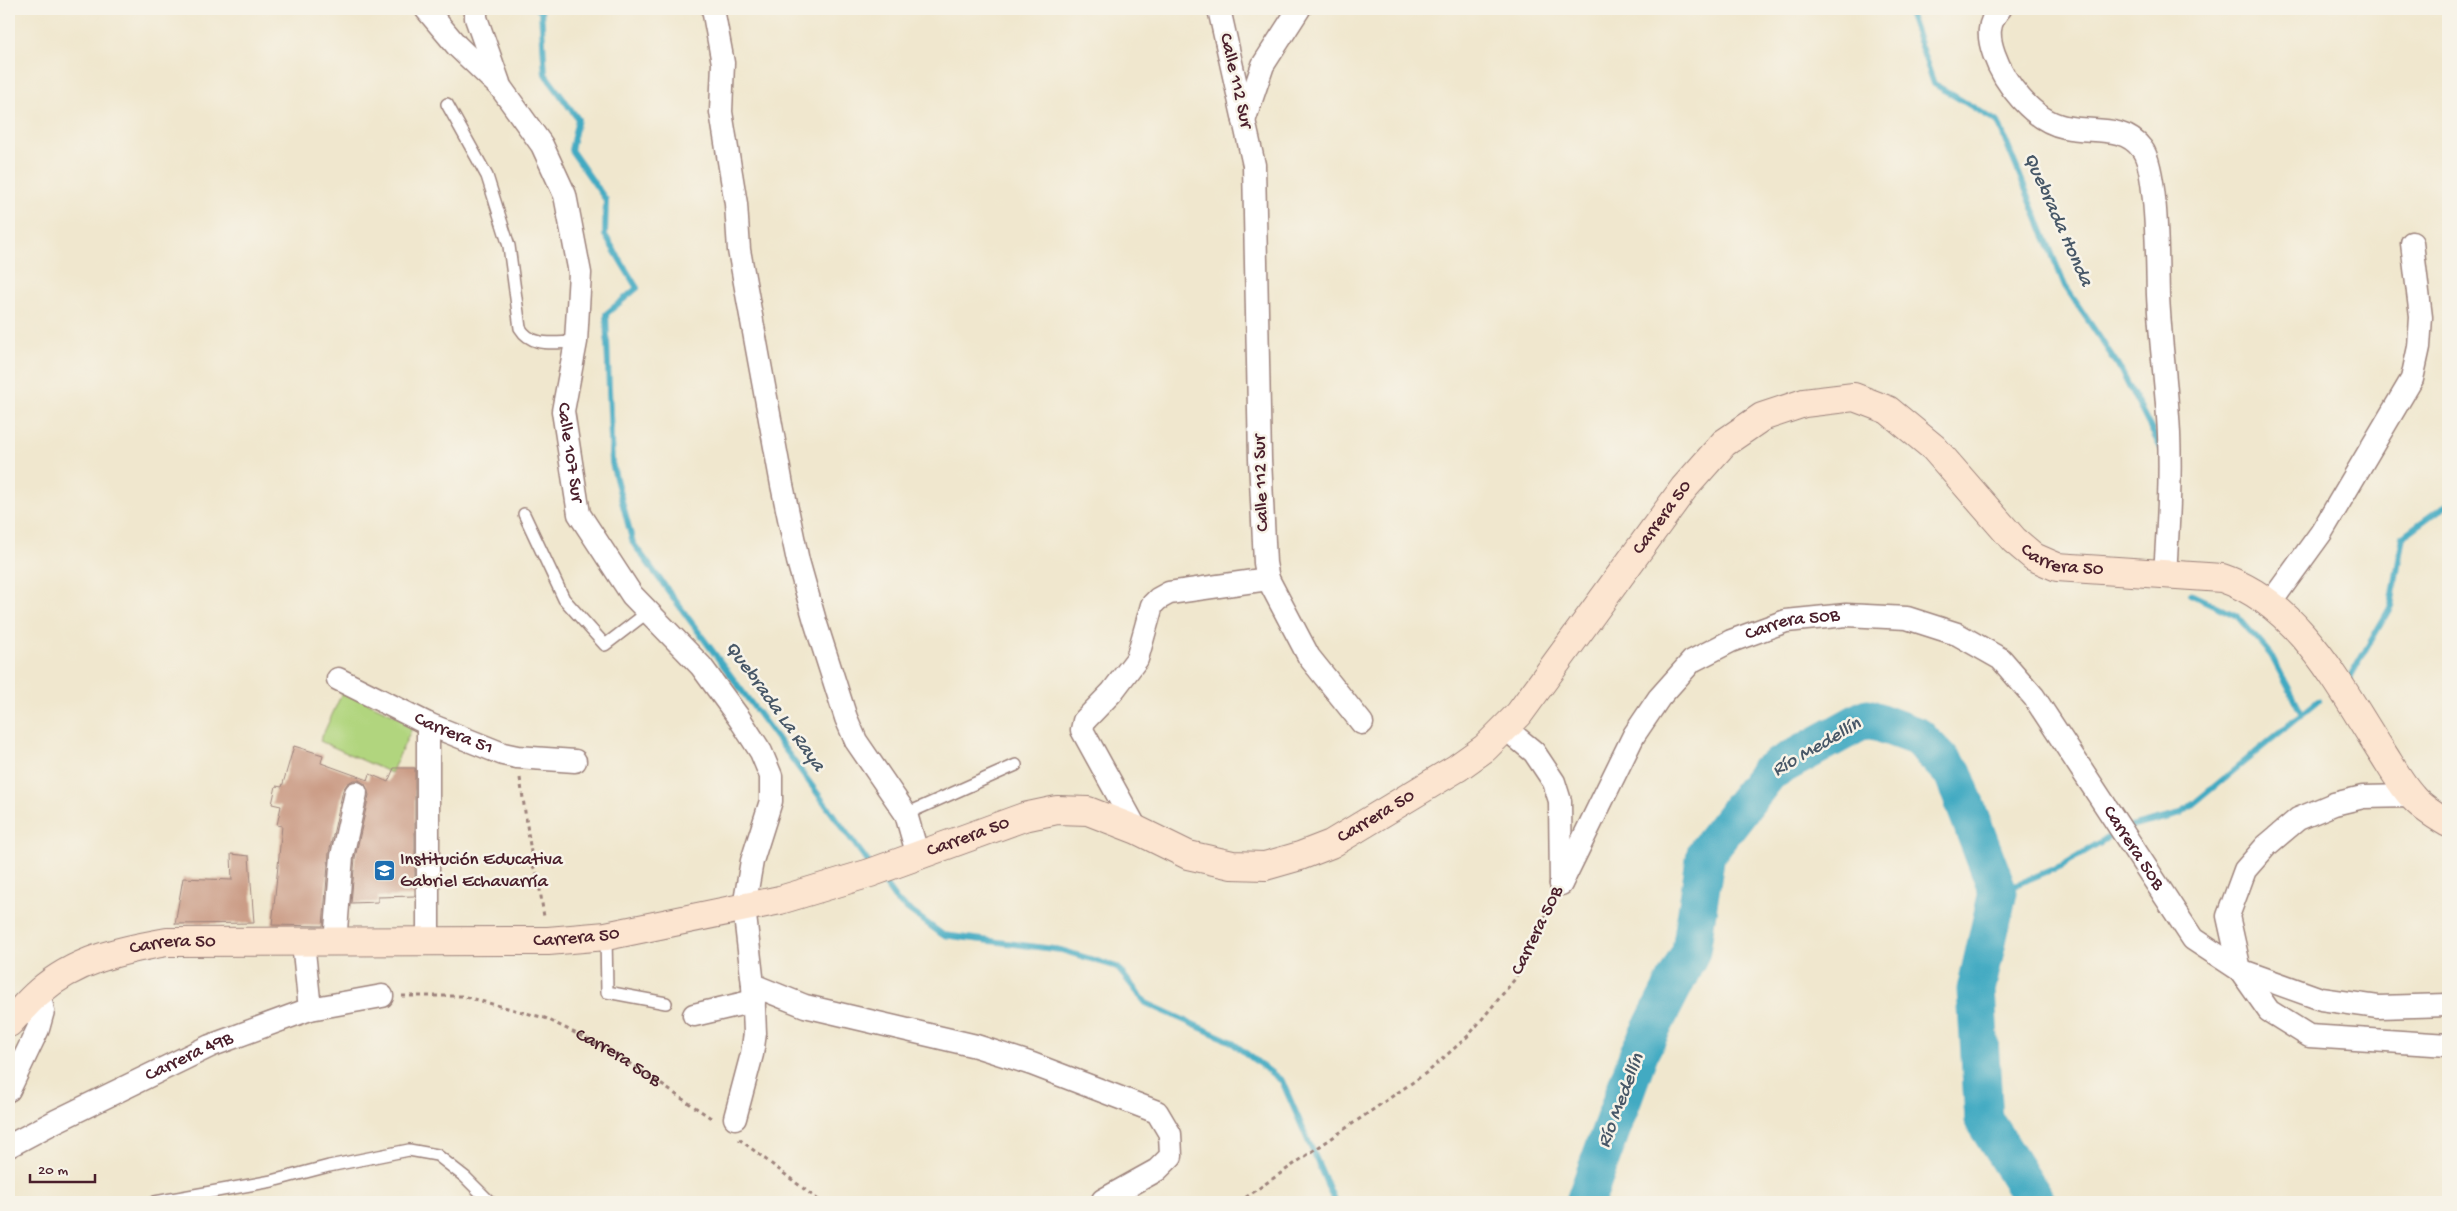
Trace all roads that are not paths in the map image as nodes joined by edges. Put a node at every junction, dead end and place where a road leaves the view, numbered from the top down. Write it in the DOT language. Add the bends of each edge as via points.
graph roads {
  1 [pos="426,9"];
  2 [pos="476,9"];
  3 [pos="713,9"];
  4 [pos="1219,9"];
  5 [pos="1298,9"];
  6 [pos="2000,9"];
  7 [pos="501,88"];
  8 [pos="447,104"];
  9 [pos="1244,121"];
  10 [pos="2412,243"];
  11 [pos="576,342"];
  12 [pos="524,514"];
  13 [pos="2165,574"];
  14 [pos="1268,579"];
  15 [pos="2270,602"];
  16 [pos="648,612"];
  17 [pos="338,679"];
  18 [pos="428,724"];
  19 [pos="1362,724"];
  20 [pos="1505,728"];
  21 [pos="575,761"];
  22 [pos="1016,765"];
  23 [pos="356,793"];
  24 [pos="2412,796"];
  25 [pos="906,814"];
  26 [pos="2448,823"];
  27 [pos="1136,830"];
  28 [pos="918,856"];
  29 [pos="744,908"];
  30 [pos="606,936"];
  31 [pos="428,941"];
  32 [pos="303,942"];
  33 [pos="335,942"];
  34 [pos="2240,970"];
  35 [pos="39,992"];
  36 [pos="753,993"];
  37 [pos="382,996"];
  38 [pos="666,1003"];
  39 [pos="2448,1005"];
  40 [pos="310,1009"];
  41 [pos="694,1015"];
  42 [pos="9,1023"];
  43 [pos="2448,1045"];
  44 [pos="9,1090"];
  45 [pos="731,1127"];
  46 [pos="9,1146"];
  47 [pos="1104,1200"];
  48 [pos="155,1202"];
  49 [pos="490,1202"];
  1 -- 7 [label="street, Calle 107 Sur" via="457,46"];
  2 -- 7 [label="street" via="476,18"];
  3 -- 25 [label="street" via="723,63 721,112 736,204 739,250 798,561 814,621 856,740"];
  4 -- 9 [label="street, Calle 112 Sur"];
  5 -- 9 [label="street" via="1263,65"];
  6 -- 13 [label="street" via="1992,17 1989,42 1998,66 2030,108 2064,127 2105,130 2131,138 2143,150 2149,166 2169,434 2170,499"];
  7 -- 11 [label="street, Calle 107 Sur" via="542,145 565,195 580,273"];
  8 -- 11 [label="lane" via="487,176 509,246 520,328 532,342"];
  9 -- 14 [label="street, Calle 112 Sur" via="1254,165 1260,459"];
  10 -- 15 [label="street" via="2421,317 2412,378 2321,533"];
  11 -- 16 [label="street, Calle 107 Sur" via="563,411 579,514 632,595"];
  12 -- 16 [label="lane" via="564,599 605,645"];
  13 -- 15 [label="main road, Carrera 50" via="2222,578 2244,585"];
  13 -- 20 [label="main road, Carrera 50" via="2057,567 2034,557 2014,540 1934,448 1888,410 1854,397 1804,403 1762,417 1724,443 1684,488 1530,699"];
  14 -- 19 [label="street, Calle 112 Sur" via="1309,657"];
  14 -- 27 [label="street" via="1169,593 1158,599 1152,605 1138,659 1084,721 1082,730"];
  15 -- 24 [label="main road, Carrera 50" via="2294,624 2324,663"];
  16 -- 29 [label="street, Calle 107 Sur" via="701,666 761,752 771,776 771,801 752,861"];
  17 -- 18 [label="street, Carrera 51"];
  18 -- 21 [label="street, Carrera 51" via="517,757"];
  18 -- 31 [label="street"];
  20 -- 27 [label="main road, Carrera 50" via="1485,748 1457,768 1331,844 1274,864 1232,865 1188,855"];
  20 -- 34 [label="street, Carrera 50B" via="1534,752 1554,782 1560,801 1561,884 1634,735 1659,698 1692,662 1731,641 1786,621 1846,615 1907,618 1957,634 2001,659 2034,697 2193,939"];
  22 -- 25 [label="lane"];
  23 -- 33 [label="street" via="342,856"];
  24 -- 26 [label="main road, Carrera 50"];
  24 -- 34 [label="street" via="2362,797 2334,804 2298,819 2266,846 2245,870 2228,916"];
  25 -- 28 [label="street"];
  27 -- 28 [label="main road, Carrera 50" via="1088,811 1057,810 1024,817"];
  28 -- 29 [label="main road, Carrera 50" via="780,900"];
  29 -- 30 [label="main road, Carrera 50"];
  29 -- 36 [label="street, Calle 107 Sur"];
  30 -- 31 [label="main road, Carrera 50" via="548,941"];
  30 -- 38 [label="lane" via="607,992"];
  31 -- 33 [label="main road, Carrera 50"];
  32 -- 33 [label="main road, Carrera 50"];
  32 -- 35 [label="main road, Carrera 50" via="167,942 124,950 86,962"];
  32 -- 40 [label="street"];
  34 -- 39 [label="street, Carrera 50B" via="2321,999 2378,1007"];
  34 -- 43 [label="street" via="2269,1011 2308,1036"];
  35 -- 42 [label="main road, Carrera 50"];
  35 -- 44 [label="street" via="43,1011 38,1029"];
  36 -- 41 [label="street"];
  36 -- 45 [label="street, Calle 107 Sur" via="755,1033 752,1054"];
  36 -- 47 [label="street" via="976,1046 1157,1112 1170,1134 1170,1156 1157,1170"];
  37 -- 40 [label="street, Carrera 49B"];
  40 -- 46 [label="street, Carrera 49B" via="210,1046"];
  48 -- 49 [label="lane" via="272,1181 409,1150 437,1156"];
}
